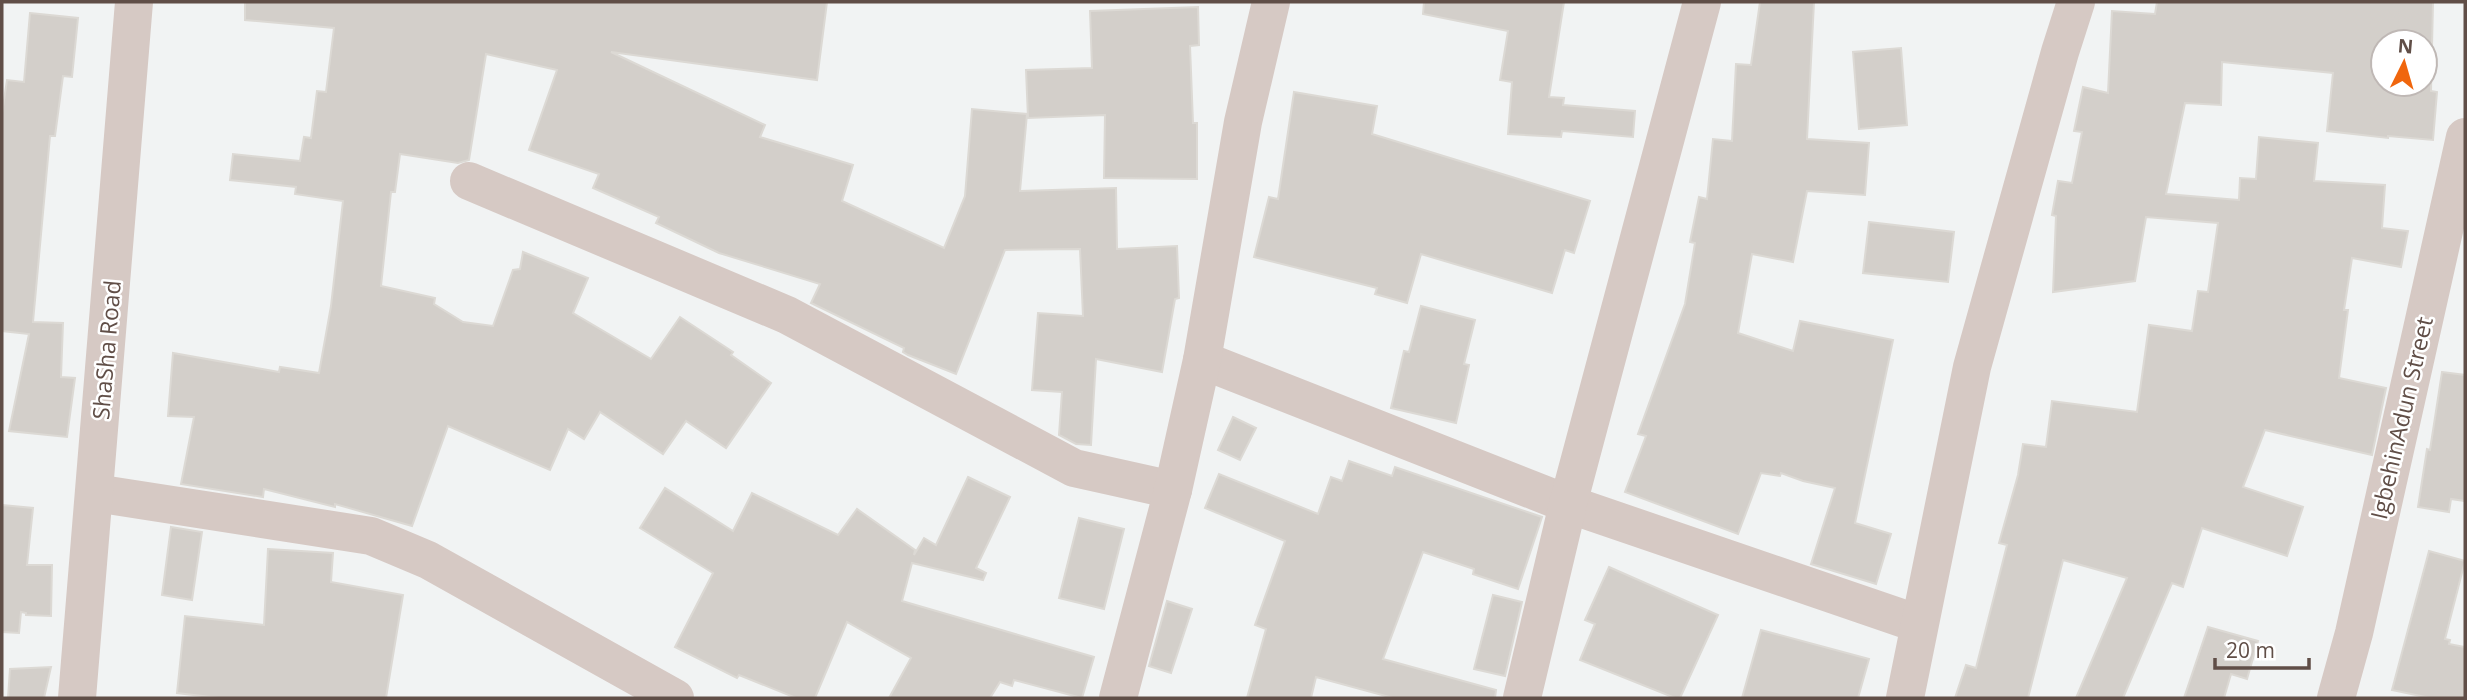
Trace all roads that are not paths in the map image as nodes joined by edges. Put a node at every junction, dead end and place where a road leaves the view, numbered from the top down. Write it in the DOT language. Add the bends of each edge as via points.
graph roads {
  1 [pos="134,2"];
  2 [pos="1271,2"];
  3 [pos="1702,2"];
  4 [pos="2076,2"];
  5 [pos="2465,137"];
  6 [pos="469,181"];
  7 [pos="1202,360"];
  8 [pos="1173,490"];
  9 [pos="96,493"];
  10 [pos="1568,504"];
  11 [pos="1919,624"];
  12 [pos="77,698"];
  13 [pos="675,698"];
  14 [pos="1118,698"];
  15 [pos="1522,698"];
  16 [pos="1905,698"];
  17 [pos="2336,698"];
  1 -- 9 [label="street, ShaSha Road"];
  2 -- 7 [label="street" via="1244,122"];
  3 -- 10 [label="street"];
  4 -- 11 [label="street" via="1972,367"];
  5 -- 17 [label="street, IgbehinAdun Street"];
  6 -- 8 [label="street" via="787,315 1074,468"];
  7 -- 8 [label="street"];
  7 -- 10 [label="street"];
  8 -- 14 [label="street"];
  9 -- 12 [label="street, ShaSha Road"];
  9 -- 13 [label="street" via="371,536 428,560"];
  10 -- 11 [label="street"];
  10 -- 15 [label="street"];
  11 -- 16 [label="street"];
}
